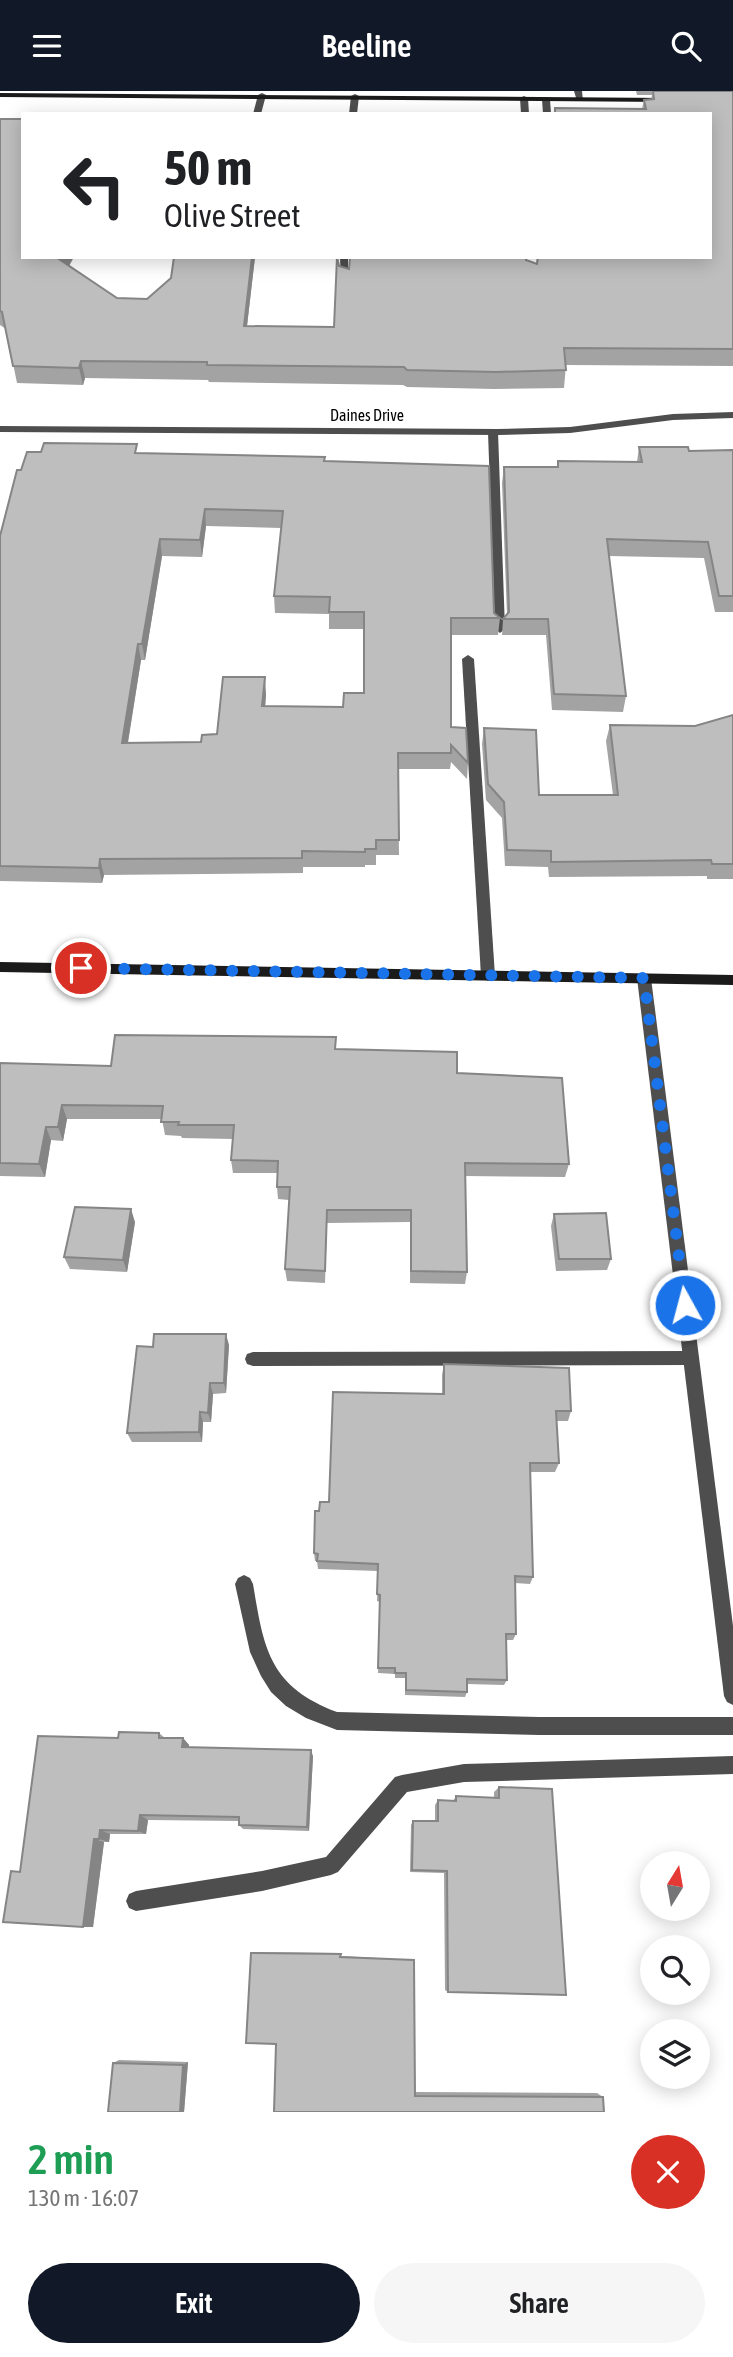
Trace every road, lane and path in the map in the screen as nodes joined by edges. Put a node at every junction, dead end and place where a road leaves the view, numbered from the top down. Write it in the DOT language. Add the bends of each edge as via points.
graph roads {
  1 [pos="117,92"];
  2 [pos="0,95"];
  3 [pos="579,95"];
  4 [pos="262,96"];
  5 [pos="355,96"];
  6 [pos="524,98"];
  7 [pos="546,99"];
  8 [pos="681,100"];
  9 [pos="258,112"];
  10 [pos="353,112"];
  11 [pos="525,112"];
  12 [pos="547,112"];
  13 [pos="344,259"];
  14 [pos="345,282"];
  15 [pos="733,415"];
  16 [pos="0,429"];
  17 [pos="493,432"];
  18 [pos="500,629"];
  19 [pos="468,659"];
  20 [pos="0,967"];
  21 [pos="488,976"];
  22 [pos="644,978"];
  23 [pos="733,980"];
  24 [pos="691,1358"];
  25 [pos="253,1359"];
  26 [pos="244,1584"];
  27 [pos="730,1654"];
  28 [pos="733,1696"];
  29 [pos="733,1726"];
  30 [pos="733,1765"];
  31 [pos="136,1901"];
  1 -- 2 [label="street"];
  1 -- 4 [label="street"];
  3 -- 7 [label="street"];
  3 -- 8 [label="street" via="643,103"];
  4 -- 5 [label="street"];
  4 -- 9 [label="street"];
  5 -- 6 [label="street"];
  5 -- 10 [label="street"];
  6 -- 7 [label="street"];
  6 -- 11 [label="street"];
  7 -- 12 [label="street"];
  13 -- 14 [label="street"];
  15 -- 17 [label="street, Daines Drive"];
  16 -- 17 [label="street, Daines Drive"];
  17 -- 18 [label="street"];
  19 -- 21 [label="street"];
  20 -- 21 [label="street"];
  21 -- 22 [label="street"];
  22 -- 23 [label="street"];
  22 -- 24 [label="street"];
  24 -- 25 [label="street"];
  24 -- 27 [label="street"];
  26 -- 29 [label="street" via="254,1647 274,1682 312,1713 337,1721"];
  27 -- 28 [label="street"];
  30 -- 31 [label="street" via="464,1773 401,1784 331,1865"];
}
